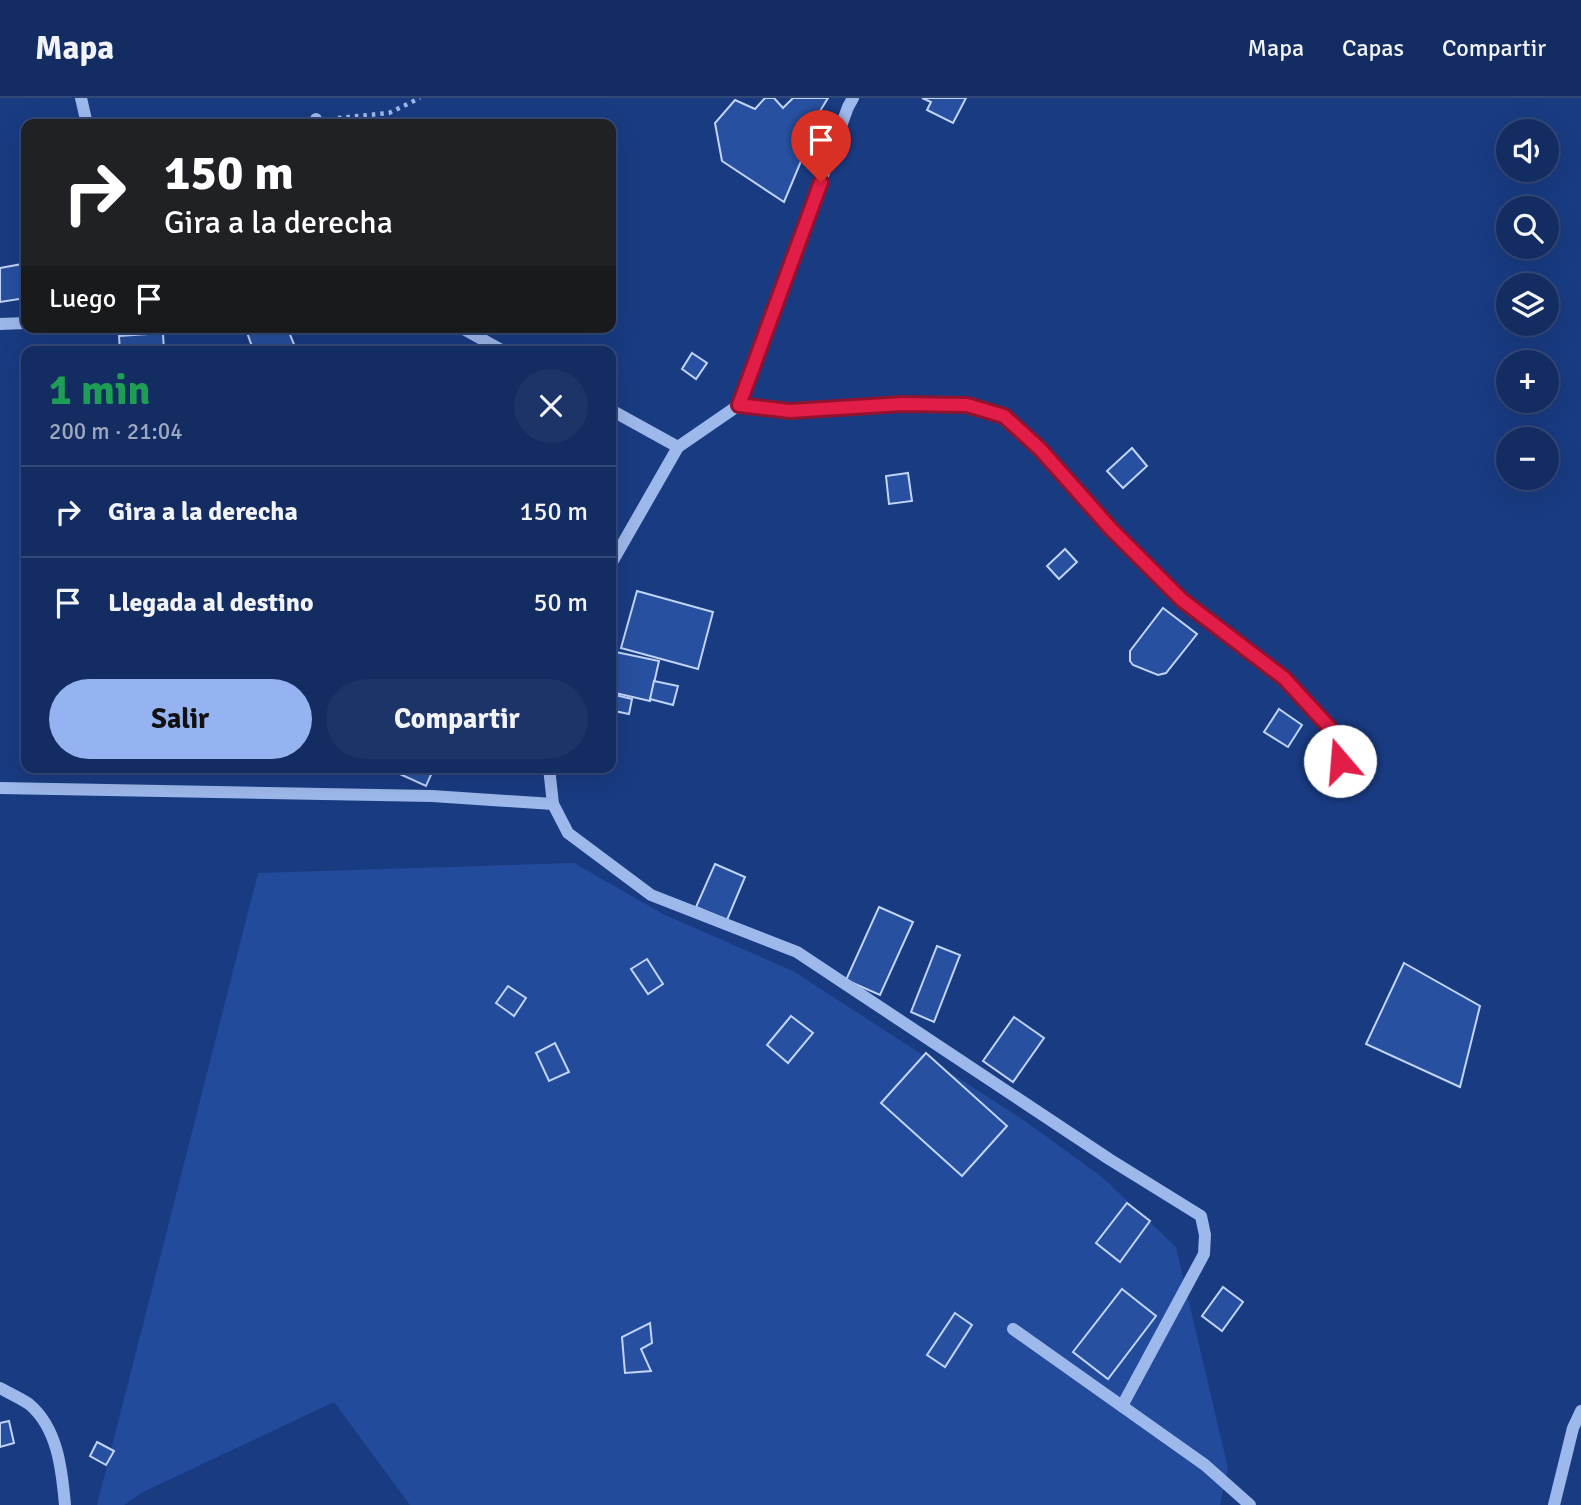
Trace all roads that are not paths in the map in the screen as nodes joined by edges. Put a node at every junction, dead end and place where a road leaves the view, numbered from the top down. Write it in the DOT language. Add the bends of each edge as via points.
graph roads {
  1 [pos="81,98"];
  2 [pos="848,101"];
  3 [pos="86,119"];
  4 [pos="21,323"];
  5 [pos="0,324"];
  6 [pos="471,333"];
  7 [pos="494,346"];
  8 [pos="739,405"];
  9 [pos="616,413"];
  10 [pos="678,447"];
  11 [pos="616,555"];
  12 [pos="1340,761"];
  13 [pos="550,773"];
  14 [pos="0,788"];
  15 [pos="553,804"];
  16 [pos="1013,1329"];
  17 [pos="1,1389"];
  18 [pos="1122,1406"];
  19 [pos="1581,1411"];
  20 [pos="65,1505"];
  21 [pos="1250,1505"];
  22 [pos="1554,1505"];
  1 -- 3 [label="street"];
  2 -- 8 [label="street"];
  4 -- 5 [label="street"];
  6 -- 7 [label="street"];
  8 -- 10 [label="street"];
  8 -- 12 [label="street" via="790,411 967,405 1004,416 1182,600 1284,678 1329,727"];
  9 -- 10 [label="street"];
  10 -- 11 [label="street"];
  13 -- 15 [label="street"];
  14 -- 15 [label="street" via="432,796"];
  15 -- 18 [label="street" via="568,833 651,895 797,952 1201,1216 1204,1254"];
  16 -- 18 [label="street"];
  17 -- 20 [label="street" via="29,1405 49,1428 62,1471"];
  18 -- 21 [label="street" via="1205,1465"];
  19 -- 22 [label="street"];
}
